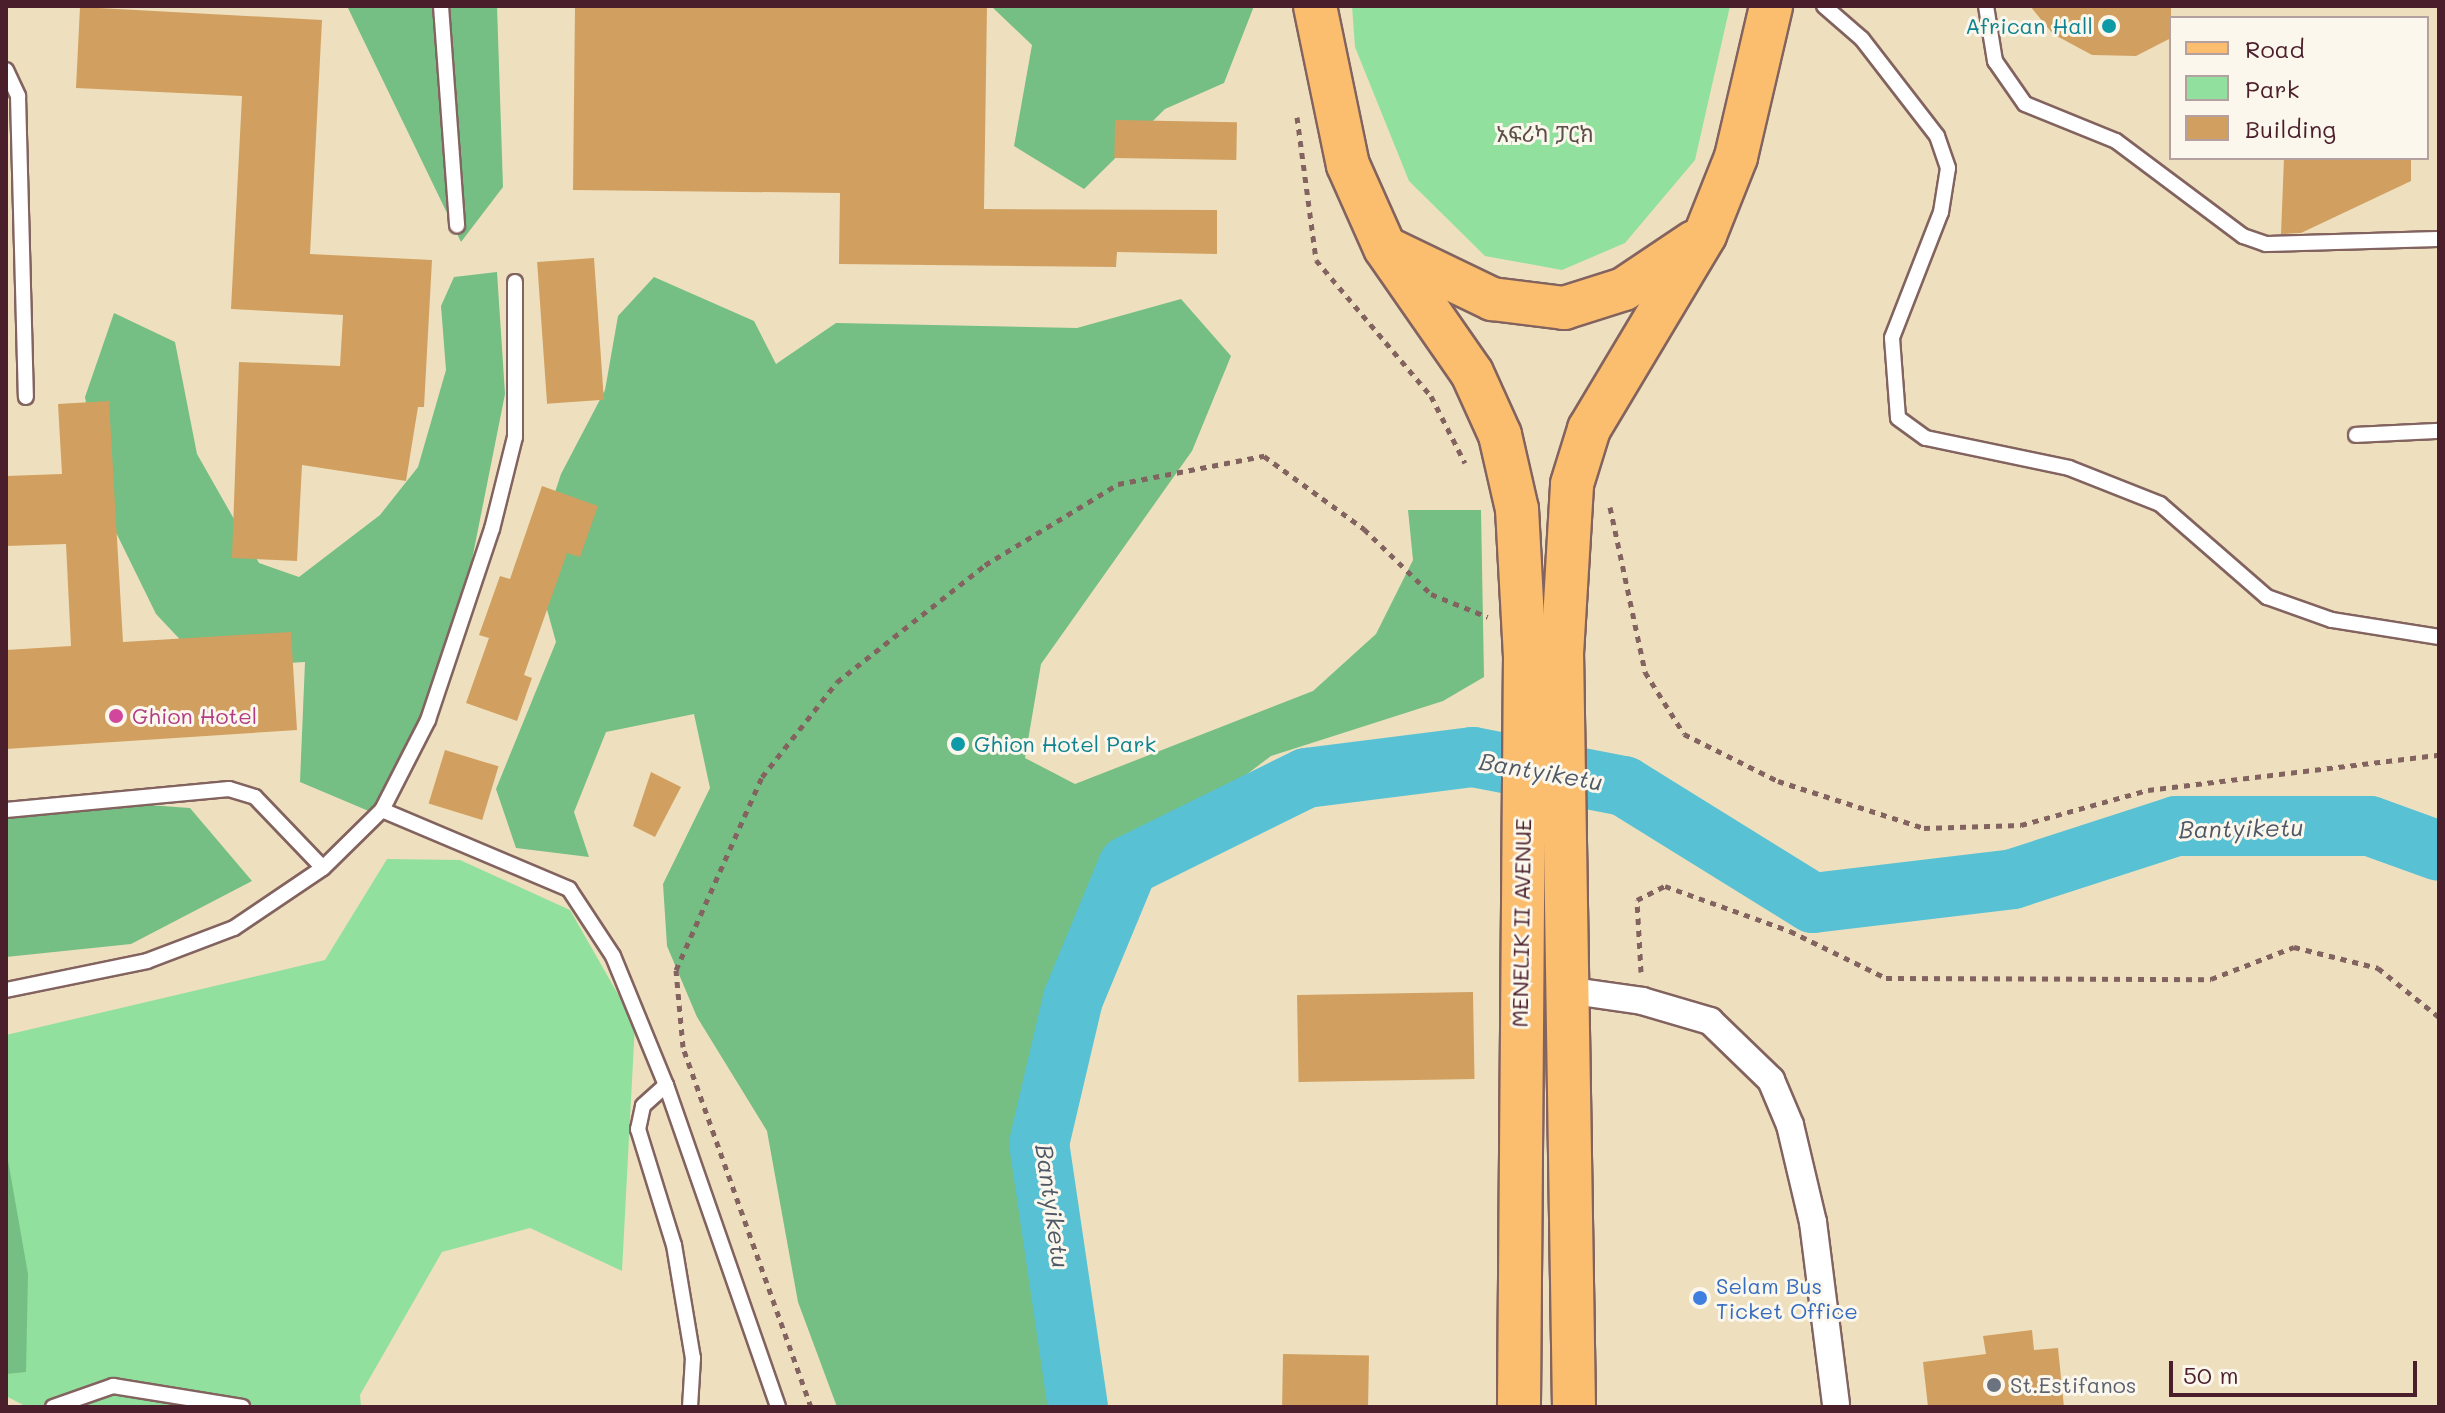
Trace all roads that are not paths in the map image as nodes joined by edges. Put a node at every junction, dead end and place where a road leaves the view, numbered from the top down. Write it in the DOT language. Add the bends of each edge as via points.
graph roads {
  1 [pos="441,6"];
  2 [pos="1315,6"];
  3 [pos="1771,6"];
  4 [pos="1824,6"];
  5 [pos="1986,6"];
  6 [pos="6,70"];
  7 [pos="457,225"];
  8 [pos="1705,235"];
  9 [pos="2439,239"];
  10 [pos="1385,248"];
  11 [pos="515,282"];
  12 [pos="26,397"];
  13 [pos="2439,431"];
  14 [pos="2356,435"];
  15 [pos="2439,637"];
  16 [pos="1544,654"];
  17 [pos="6,810"];
  18 [pos="382,810"];
  19 [pos="323,868"];
  20 [pos="1566,978"];
  21 [pos="6,990"];
  22 [pos="666,1085"];
  23 [pos="1836,1404"];
  24 [pos="53,1407"];
  25 [pos="242,1407"];
  26 [pos="690,1407"];
  27 [pos="778,1407"];
  28 [pos="1519,1407"];
  29 [pos="1574,1407"];
  1 -- 7 [label="lane"];
  2 -- 10 [label="main road, MENELIK II AVENUE" via="1348,165"];
  3 -- 8 [label="main road, MENELIK II AVENUE" via="1736,157"];
  4 -- 15 [label="lane" via="1862,39 1918,112 1948,168 1941,212 1892,338 1898,418 1926,438 2069,468 2160,504 2267,597 2332,620"];
  5 -- 9 [label="lane" via="1995,61 2025,104 2116,141 2243,236 2266,244"];
  6 -- 12 [label="lane" via="18,96"];
  8 -- 10 [label="main road" via="1624,289 1564,308 1492,299"];
  8 -- 16 [label="main road, MENELIK II AVENUE" via="1589,429 1572,484"];
  10 -- 16 [label="main road, MENELIK II AVENUE" via="1472,373 1500,435"];
  11 -- 18 [label="lane" via="515,437 492,529 428,720"];
  13 -- 14 [label="lane"];
  16 -- 20 [label="main road, MENELIK II AVENUE"];
  16 -- 28 [label="main road, MENELIK II AVENUE" via="1519,949"];
  17 -- 19 [label="lane" via="229,789 255,797"];
  18 -- 19 [label="lane"];
  18 -- 22 [label="lane" via="569,889 613,956"];
  19 -- 21 [label="lane" via="234,928 176,950"];
  20 -- 23 [label="street" via="1710,1021 1771,1080 1790,1125 1813,1222"];
  20 -- 29 [label="main road, MENELIK II AVENUE"];
  22 -- 26 [label="lane" via="643,1106 638,1129 674,1245 693,1358"];
  22 -- 27 [label="lane"];
  24 -- 25 [label="lane" via="113,1386"];
}
